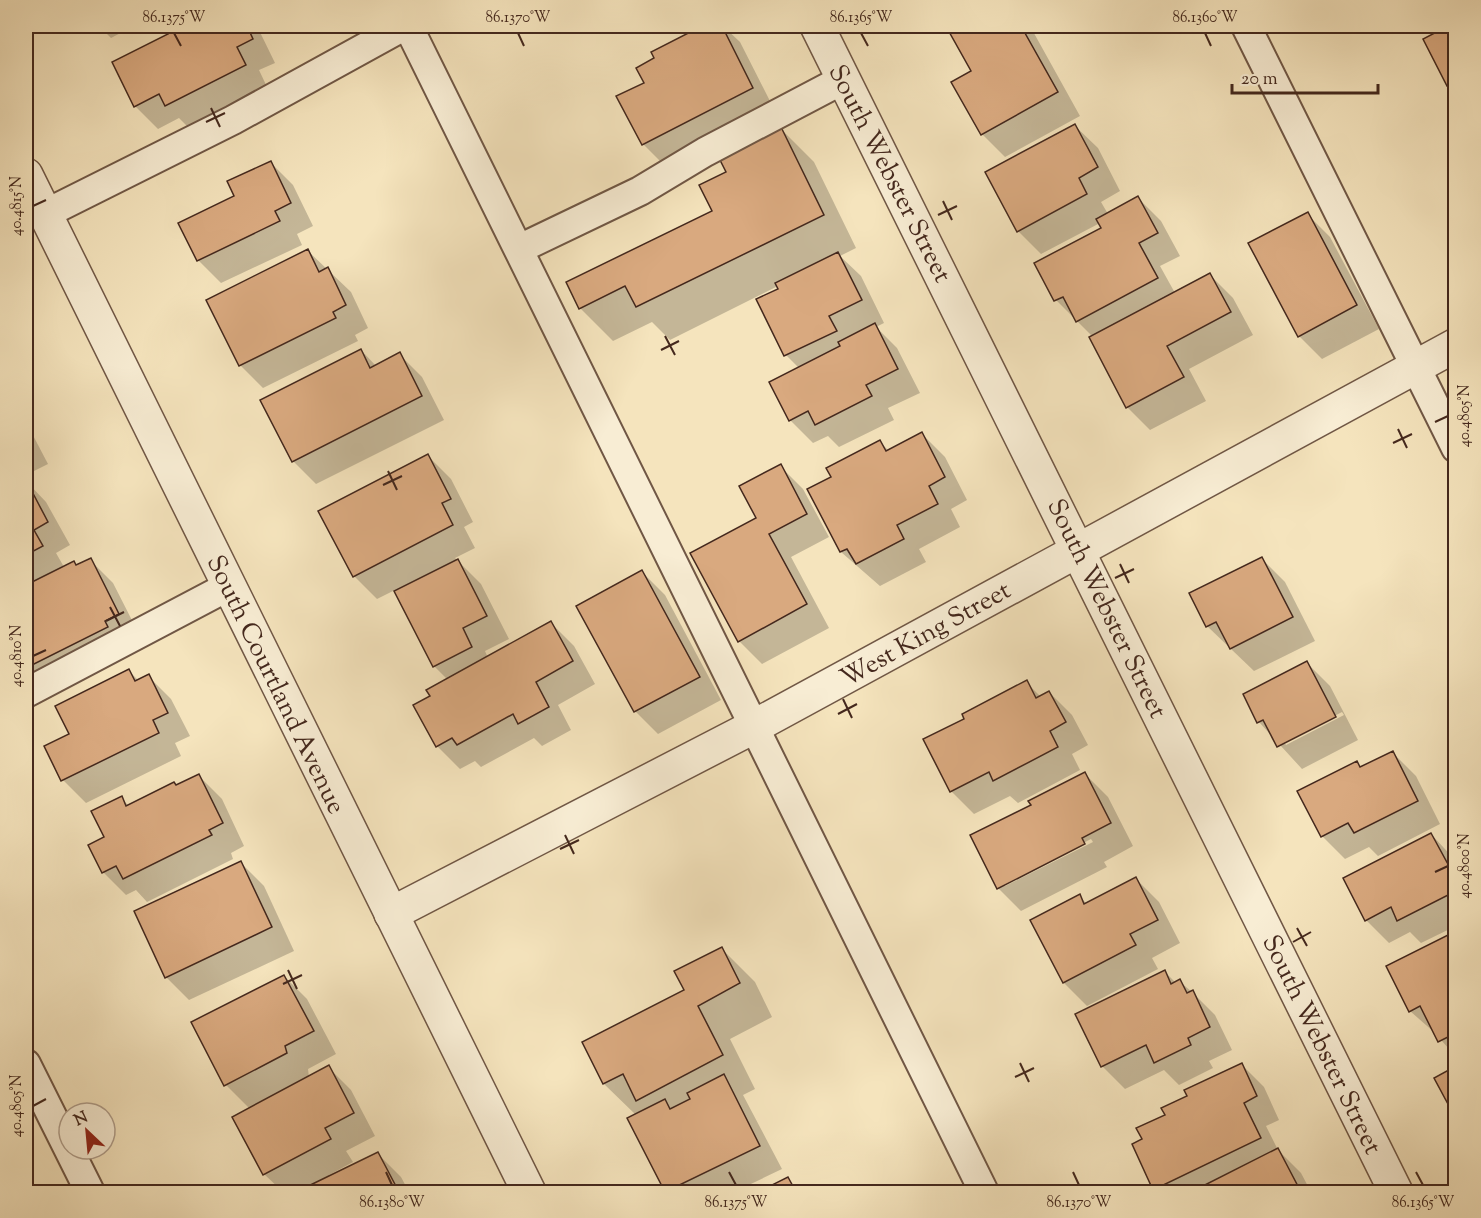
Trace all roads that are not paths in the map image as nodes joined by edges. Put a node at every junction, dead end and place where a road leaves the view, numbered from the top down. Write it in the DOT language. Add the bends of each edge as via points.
graph roads {
  1 [pos="406,26"];
  2 [pos="817,26"];
  3 [pos="1245,26"];
  4 [pos="844,79"];
  5 [pos="26,176"];
  6 [pos="45,214"];
  7 [pos="519,249"];
  8 [pos="1455,345"];
  9 [pos="1416,367"];
  10 [pos="1455,448"];
  11 [pos="1079,550"];
  12 [pos="229,586"];
  13 [pos="26,693"];
  14 [pos="755,726"];
  15 [pos="391,914"];
  16 [pos="26,1064"];
  17 [pos="90,1192"];
  18 [pos="529,1192"];
  19 [pos="984,1192"];
  20 [pos="1396,1192"];
  1 -- 6 [label="lane" via="233,120"];
  1 -- 7 [label="lane"];
  2 -- 4 [label="street, South Webster Street"];
  3 -- 9 [label="lane"];
  4 -- 7 [label="lane" via="640,191"];
  4 -- 11 [label="street, South Webster Street"];
  5 -- 6 [label="street, South Courtland Avenue"];
  6 -- 12 [label="street, South Courtland Avenue"];
  7 -- 14 [label="lane"];
  8 -- 9 [label="street, West King Street"];
  9 -- 10 [label="lane"];
  9 -- 11 [label="street, West King Street"];
  11 -- 14 [label="street, West King Street"];
  11 -- 20 [label="street, South Webster Street"];
  12 -- 13 [label="lane"];
  12 -- 15 [label="street, South Courtland Avenue"];
  14 -- 15 [label="street, West King Street"];
  14 -- 19 [label="lane"];
  15 -- 18 [label="street, South Courtland Avenue"];
  16 -- 17 [label="lane"];
}
